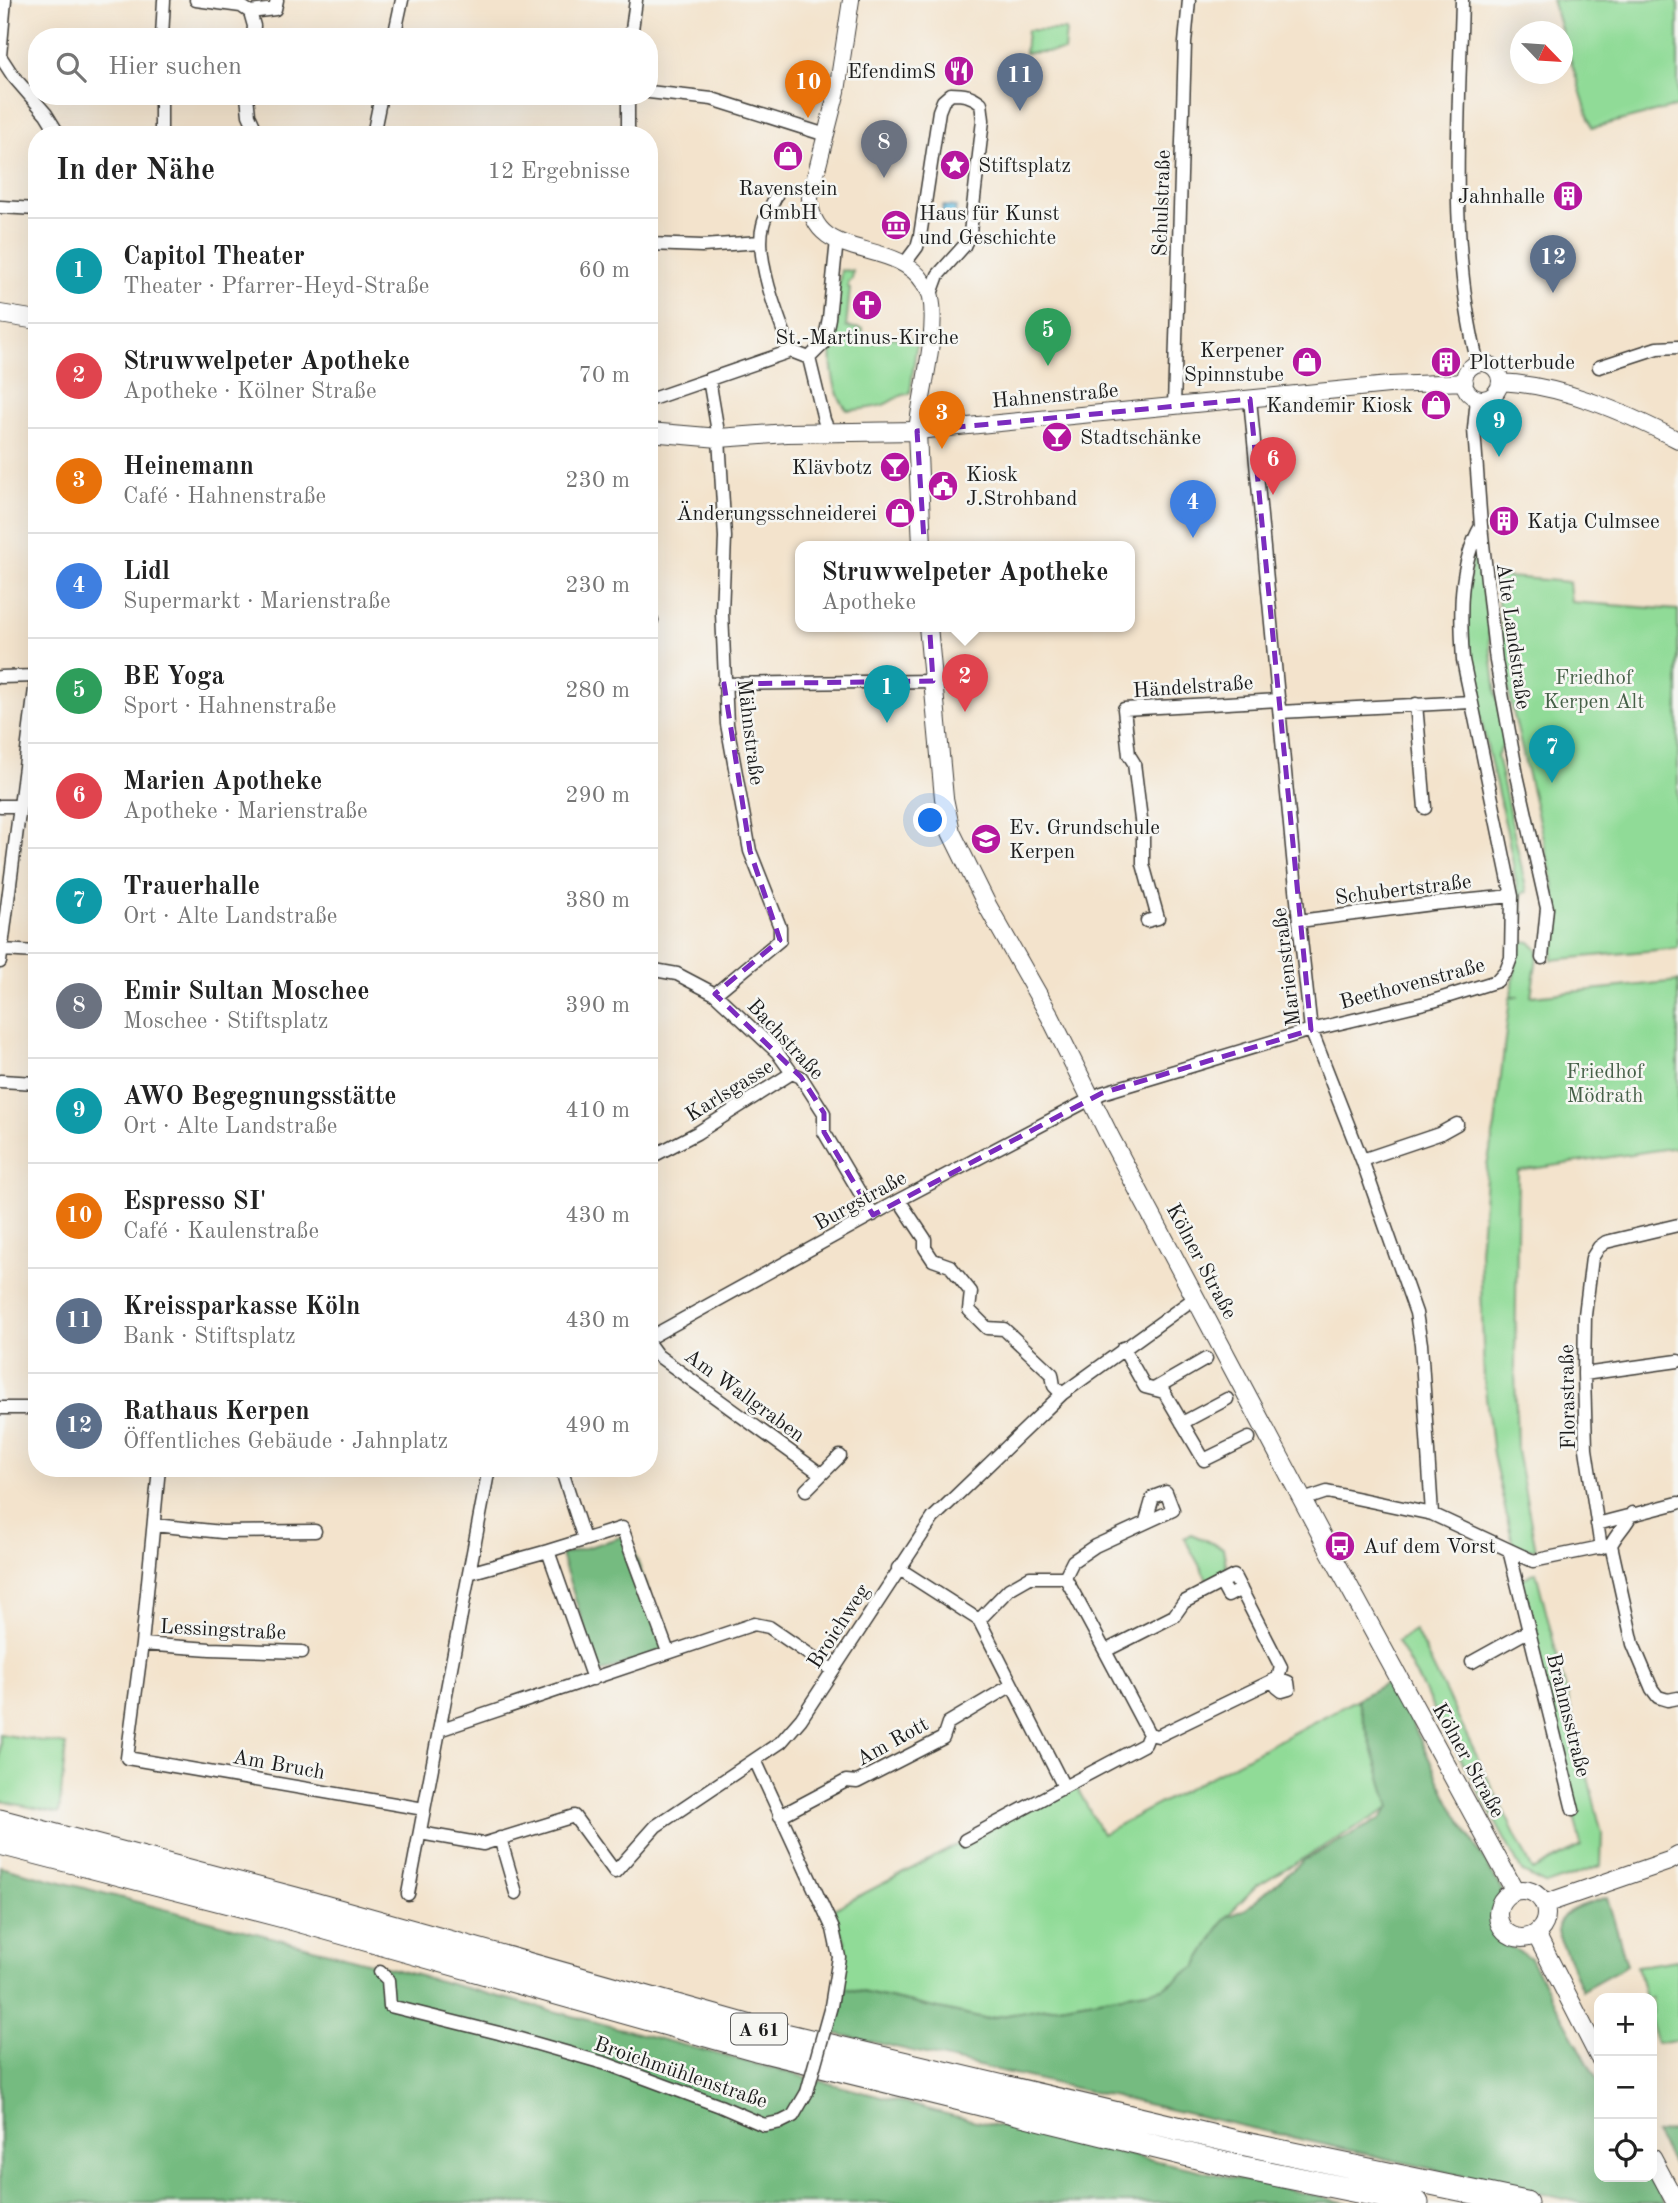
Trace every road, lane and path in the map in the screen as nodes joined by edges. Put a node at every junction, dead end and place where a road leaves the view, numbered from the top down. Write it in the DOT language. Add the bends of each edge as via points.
graph roads {
  1 [pos="5,0"];
  2 [pos="164,0"];
  3 [pos="196,0"];
  4 [pos="277,0"];
  5 [pos="401,0"];
  6 [pos="636,0"];
  7 [pos="850,0"];
  8 [pos="1189,0"];
  9 [pos="1462,0"];
  10 [pos="250,12"];
  11 [pos="162,28"];
  12 [pos="254,28"];
  13 [pos="396,28"];
  14 [pos="632,28"];
  15 [pos="0,56"];
  16 [pos="28,93"];
  17 [pos="658,93"];
  18 [pos="38,105"];
  19 [pos="161,105"];
  20 [pos="248,105"];
  21 [pos="379,105"];
  22 [pos="628,105"];
  23 [pos="53,126"];
  24 [pos="161,126"];
  25 [pos="254,126"];
  26 [pos="375,126"];
  27 [pos="628,126"];
  28 [pos="826,135"];
  29 [pos="776,196"];
  30 [pos="0,207"];
  31 [pos="28,209"];
  32 [pos="836,240"];
  33 [pos="760,242"];
  34 [pos="658,244"];
  35 [pos="905,263"];
  36 [pos="931,294"];
  37 [pos="0,314"];
  38 [pos="28,319"];
  39 [pos="1678,347"];
  40 [pos="791,351"];
  41 [pos="809,358"];
  42 [pos="1478,364"];
  43 [pos="1599,367"];
  44 [pos="709,379"];
  45 [pos="1465,382"];
  46 [pos="1500,382"];
  47 [pos="658,397"];
  48 [pos="1477,398"];
  49 [pos="1250,399"];
  50 [pos="1174,407"];
  51 [pos="917,430"];
  52 [pos="829,432"];
  53 [pos="658,433"];
  54 [pos="719,438"];
  55 [pos="1678,440"];
  56 [pos="1481,526"];
  57 [pos="922,541"];
  58 [pos="929,632"];
  59 [pos="28,675"];
  60 [pos="0,677"];
  61 [pos="933,681"];
  62 [pos="724,684"];
  63 [pos="1471,702"];
  64 [pos="1416,704"];
  65 [pos="1280,706"];
  66 [pos="28,744"];
  67 [pos="0,806"];
  68 [pos="20,806"];
  69 [pos="1425,808"];
  70 [pos="1512,897"];
  71 [pos="1146,921"];
  72 [pos="1298,921"];
  73 [pos="28,953"];
  74 [pos="1,956"];
  75 [pos="1542,958"];
  76 [pos="658,971"];
  77 [pos="715,994"];
  78 [pos="1311,1030"];
  79 [pos="792,1073"];
  80 [pos="0,1081"];
  81 [pos="28,1083"];
  82 [pos="1091,1100"];
  83 [pos="1457,1124"];
  84 [pos="658,1152"];
  85 [pos="1362,1160"];
  86 [pos="899,1200"];
  87 [pos="873,1215"];
  88 [pos="1678,1225"];
  89 [pos="1196,1297"];
  90 [pos="658,1333"];
  91 [pos="1123,1348"];
  92 [pos="658,1356"];
  93 [pos="1206,1359"];
  94 [pos="1678,1361"];
  95 [pos="1584,1374"];
  96 [pos="1154,1389"];
  97 [pos="1062,1394"];
  98 [pos="1227,1399"];
  99 [pos="0,1408"];
  100 [pos="28,1408"];
  101 [pos="1182,1423"];
  102 [pos="1249,1438"];
  103 [pos="840,1456"];
  104 [pos="821,1474"];
  105 [pos="158,1477"];
  106 [pos="486,1477"];
  107 [pos="564,1477"];
  108 [pos="806,1490"];
  109 [pos="1304,1500"];
  110 [pos="1678,1503"];
  111 [pos="1632,1513"];
  112 [pos="1432,1514"];
  113 [pos="1146,1521"];
  114 [pos="1597,1524"];
  115 [pos="154,1525"];
  116 [pos="315,1531"];
  117 [pos="584,1539"];
  118 [pos="1606,1547"];
  119 [pos="1509,1550"];
  120 [pos="548,1551"];
  121 [pos="898,1568"];
  122 [pos="470,1573"];
  123 [pos="1065,1577"];
  124 [pos="979,1620"];
  125 [pos="1528,1631"];
  126 [pos="142,1644"];
  127 [pos="1105,1651"];
  128 [pos="302,1652"];
  129 [pos="668,1652"];
  130 [pos="1472,1662"];
  131 [pos="832,1670"];
  132 [pos="593,1679"];
  133 [pos="1012,1685"];
  134 [pos="1678,1698"];
  135 [pos="439,1730"];
  136 [pos="1149,1734"];
  137 [pos="127,1758"];
  138 [pos="755,1760"];
  139 [pos="1064,1787"];
  140 [pos="424,1809"];
  141 [pos="1573,1810"];
  142 [pos="780,1816"];
  143 [pos="0,1821"];
  144 [pos="420,1833"];
  145 [pos="500,1838"];
  146 [pos="965,1840"];
  147 [pos="0,1843"];
  148 [pos="1678,1856"];
  149 [pos="1515,1891"];
  150 [pos="516,1893"];
  151 [pos="408,1894"];
  152 [pos="1544,1904"];
  153 [pos="1536,1934"];
  154 [pos="380,1972"];
  155 [pos="1598,2056"];
  156 [pos="1657,2167"];
  157 [pos="1417,2203"];
  158 [pos="1526,2203"];
  159 [pos="1676,2203"];
  1 -- 15 [label="street"];
  2 -- 11 [label="street"];
  3 -- 10 [label="street" via="240,6"];
  4 -- 10 [label="street" via="275,9"];
  5 -- 13 [label="street"];
  6 -- 14 [label="street"];
  7 -- 28 [label="street"];
  8 -- 50 [label="street, Schulstraße"];
  9 -- 42 [label="street" via="1457,202 1464,287"];
  10 -- 12 [label="street"];
  15 -- 16 [label="street"];
  17 -- 28 [label="street" via="712,99"];
  18 -- 23 [label="street"];
  19 -- 24 [label="street"];
  20 -- 25 [label="street"];
  21 -- 26 [label="street"];
  22 -- 27 [label="street"];
  28 -- 32 [label="street" via="810,208 820,230"];
  29 -- 33 [label="street"];
  30 -- 31 [label="street"];
  32 -- 35 [label="street"];
  32 -- 41 [label="street" via="830,318 824,343"];
  33 -- 34 [label="street"];
  33 -- 40 [label="street"];
  35 -- 36 [label="street"];
  35 -- 36 [label="street" via="920,236 939,111 951,94 974,97 981,103 983,120 970,233 938,275"];
  36 -- 51 [label="street" via="931,340"];
  37 -- 38 [label="main road"];
  39 -- 43 [label="street" via="1657,348"];
  40 -- 41 [label="street"];
  40 -- 44 [label="street"];
  41 -- 52 [label="street"];
  42 -- 45 [label="street" via="1470,369"];
  42 -- 46 [label="street" via="1493,367"];
  44 -- 47 [label="street"];
  44 -- 54 [label="street, Mähnstraße"];
  45 -- 48 [label="street" via="1468,392"];
  45 -- 49 [label="street, Hahnenstraße"];
  46 -- 48 [label="street" via="1493,396"];
  46 -- 55 [label="street" via="1575,396"];
  48 -- 56 [label="street, Alte Landstraße" via="1474,429"];
  49 -- 50 [label="street, Hahnenstraße"];
  49 -- 65 [label="street, Marienstraße"];
  50 -- 51 [label="street, Hahnenstraße"];
  51 -- 52 [label="main road, Hahnenstraße"];
  51 -- 57 [label="main road"];
  52 -- 54 [label="main road, Hahnenstraße"];
  53 -- 54 [label="main road, Hahnenstraße"];
  54 -- 62 [label="street, Mähnstraße" via="725,537"];
  56 -- 63 [label="street, Beethovenstraße" via="1466,558 1460,621"];
  56 -- 75 [label="street, Alte Landstraße" via="1505,717 1547,908"];
  58 -- 61 [label="main road, Kölner Straße"];
  59 -- 60 [label="street"];
  61 -- 62 [label="street"];
  61 -- 82 [label="main road, Kölner Straße" via="951,832"];
  62 -- 77 [label="street, Mähnstraße" via="750,851 780,927 780,940"];
  63 -- 64 [label="street"];
  63 -- 70 [label="street, Beethovenstraße"];
  64 -- 65 [label="street"];
  64 -- 69 [label="street"];
  65 -- 71 [label="street, Händelstraße" via="1124,709 1143,864 1158,918"];
  65 -- 72 [label="street, Marienstraße"];
  66 -- 68 [label="street"];
  67 -- 68 [label="street"];
  68 -- 74 [label="street"];
  70 -- 72 [label="street, Schubertstraße"];
  70 -- 78 [label="street, Beethovenstraße" via="1511,958 1497,981"];
  72 -- 78 [label="street, Marienstraße"];
  73 -- 74 [label="street"];
  76 -- 77 [label="street, Bachstraße" via="677,974"];
  77 -- 79 [label="street, Bachstraße" via="777,1052"];
  78 -- 82 [label="street, Beethovenstraße"];
  78 -- 85 [label="street, Marienstraße"];
  79 -- 84 [label="street, Karlsgasse"];
  79 -- 87 [label="street, Bachstraße" via="801,1077 824,1112 824,1132"];
  80 -- 81 [label="street"];
  82 -- 86 [label="street, Burgstraße"];
  82 -- 89 [label="main road, Kölner Straße"];
  83 -- 85 [label="street"];
  85 -- 112 [label="street, Marienstraße" via="1416,1313 1422,1344"];
  86 -- 87 [label="street, Burgstraße"];
  86 -- 97 [label="street" via="933,1260 950,1266 971,1292 969,1310 987,1328 1004,1329 1052,1374 1054,1386"];
  87 -- 90 [label="street, Burgstraße"];
  88 -- 95 [label="street, Florastraße" via="1606,1242 1592,1258"];
  89 -- 91 [label="street, Broichweg"];
  89 -- 109 [label="main road, Kölner Straße"];
  91 -- 96 [label="street" via="1145,1387"];
  91 -- 97 [label="street, Broichweg"];
  92 -- 104 [label="street, Am Wallgraben"];
  93 -- 96 [label="street"];
  94 -- 95 [label="street"];
  95 -- 114 [label="street, Florastraße" via="1586,1449"];
  96 -- 101 [label="street" via="1164,1392"];
  97 -- 121 [label="street, Broichweg" via="933,1518"];
  98 -- 101 [label="street"];
  99 -- 100 [label="street"];
  101 -- 102 [label="street" via="1204,1460"];
  103 -- 104 [label="street"];
  104 -- 108 [label="street"];
  105 -- 115 [label="street, Lessingstraße"];
  106 -- 122 [label="street"];
  107 -- 117 [label="street"];
  109 -- 112 [label="street" via="1327,1492"];
  109 -- 149 [label="main road, Kölner Straße"];
  110 -- 111 [label="street"];
  111 -- 114 [label="street"];
  111 -- 118 [label="street" via="1625,1528"];
  112 -- 119 [label="street"];
  113 -- 123 [label="street" via="1073,1561"];
  114 -- 118 [label="street, Florastraße"];
  115 -- 116 [label="street" via="222,1532"];
  115 -- 126 [label="street, Lessingstraße"];
  117 -- 120 [label="street"];
  117 -- 129 [label="street" via="622,1528"];
  118 -- 119 [label="street" via="1533,1561"];
  118 -- 134 [label="street, Florastraße" via="1633,1644 1652,1689 1658,1697"];
  119 -- 125 [label="street, Brahmsstraße"];
  120 -- 122 [label="street"];
  120 -- 132 [label="street"];
  121 -- 124 [label="street"];
  121 -- 131 [label="street, Broichweg"];
  122 -- 135 [label="street"];
  123 -- 124 [label="street" via="1030,1577 1009,1589"];
  123 -- 127 [label="street"];
  124 -- 133 [label="street"];
  125 -- 130 [label="street, Brahmsstraße"];
  125 -- 141 [label="street, Brahmsstraße"];
  126 -- 128 [label="street, Lessingstraße"];
  126 -- 137 [label="street, Lessingstraße"];
  127 -- 136 [label="street"];
  127 -- 136 [label="street" via="1174,1616 1184,1602 1234,1576 1281,1667 1279,1678 1158,1736"];
  129 -- 131 [label="street" via="754,1624 769,1628"];
  129 -- 132 [label="street"];
  131 -- 138 [label="street, Broichweg" via="801,1719"];
  132 -- 135 [label="street"];
  133 -- 139 [label="street"];
  133 -- 142 [label="street, Am Rott" via="948,1723 943,1738"];
  135 -- 140 [label="street"];
  136 -- 139 [label="street" via="1145,1744"];
  137 -- 140 [label="street, Am Bruch"];
  138 -- 142 [label="street, Broichmühlenstraße"];
  138 -- 145 [label="street, Broichweg" via="656,1826 615,1872 574,1816"];
  139 -- 146 [label="street"];
  140 -- 144 [label="street"];
  142 -- 154 [label="street, Broichmühlenstraße, bridge" via="833,1930 839,1957 831,2006 807,2092 793,2116 781,2122 764,2125 607,2064 390,2006 388,1980"];
  143 -- 158 [label="highway, A 61" via="755,2028 1236,2142"];
  144 -- 145 [label="street, Broichweg" via="483,1844"];
  144 -- 151 [label="street"];
  145 -- 150 [label="street"];
  147 -- 157 [label="highway, A 61" via="287,1917 756,2049 1234,2166"];
  148 -- 152 [label="main road"];
  149 -- 152 [label="main road" via="1529,1891"];
  149 -- 153 [label="main road" via="1502,1901 1501,1925 1512,1936"];
  152 -- 153 [label="main road" via="1545,1924"];
  153 -- 155 [label="main road"];
  156 -- 159 [label="main road"];
}
